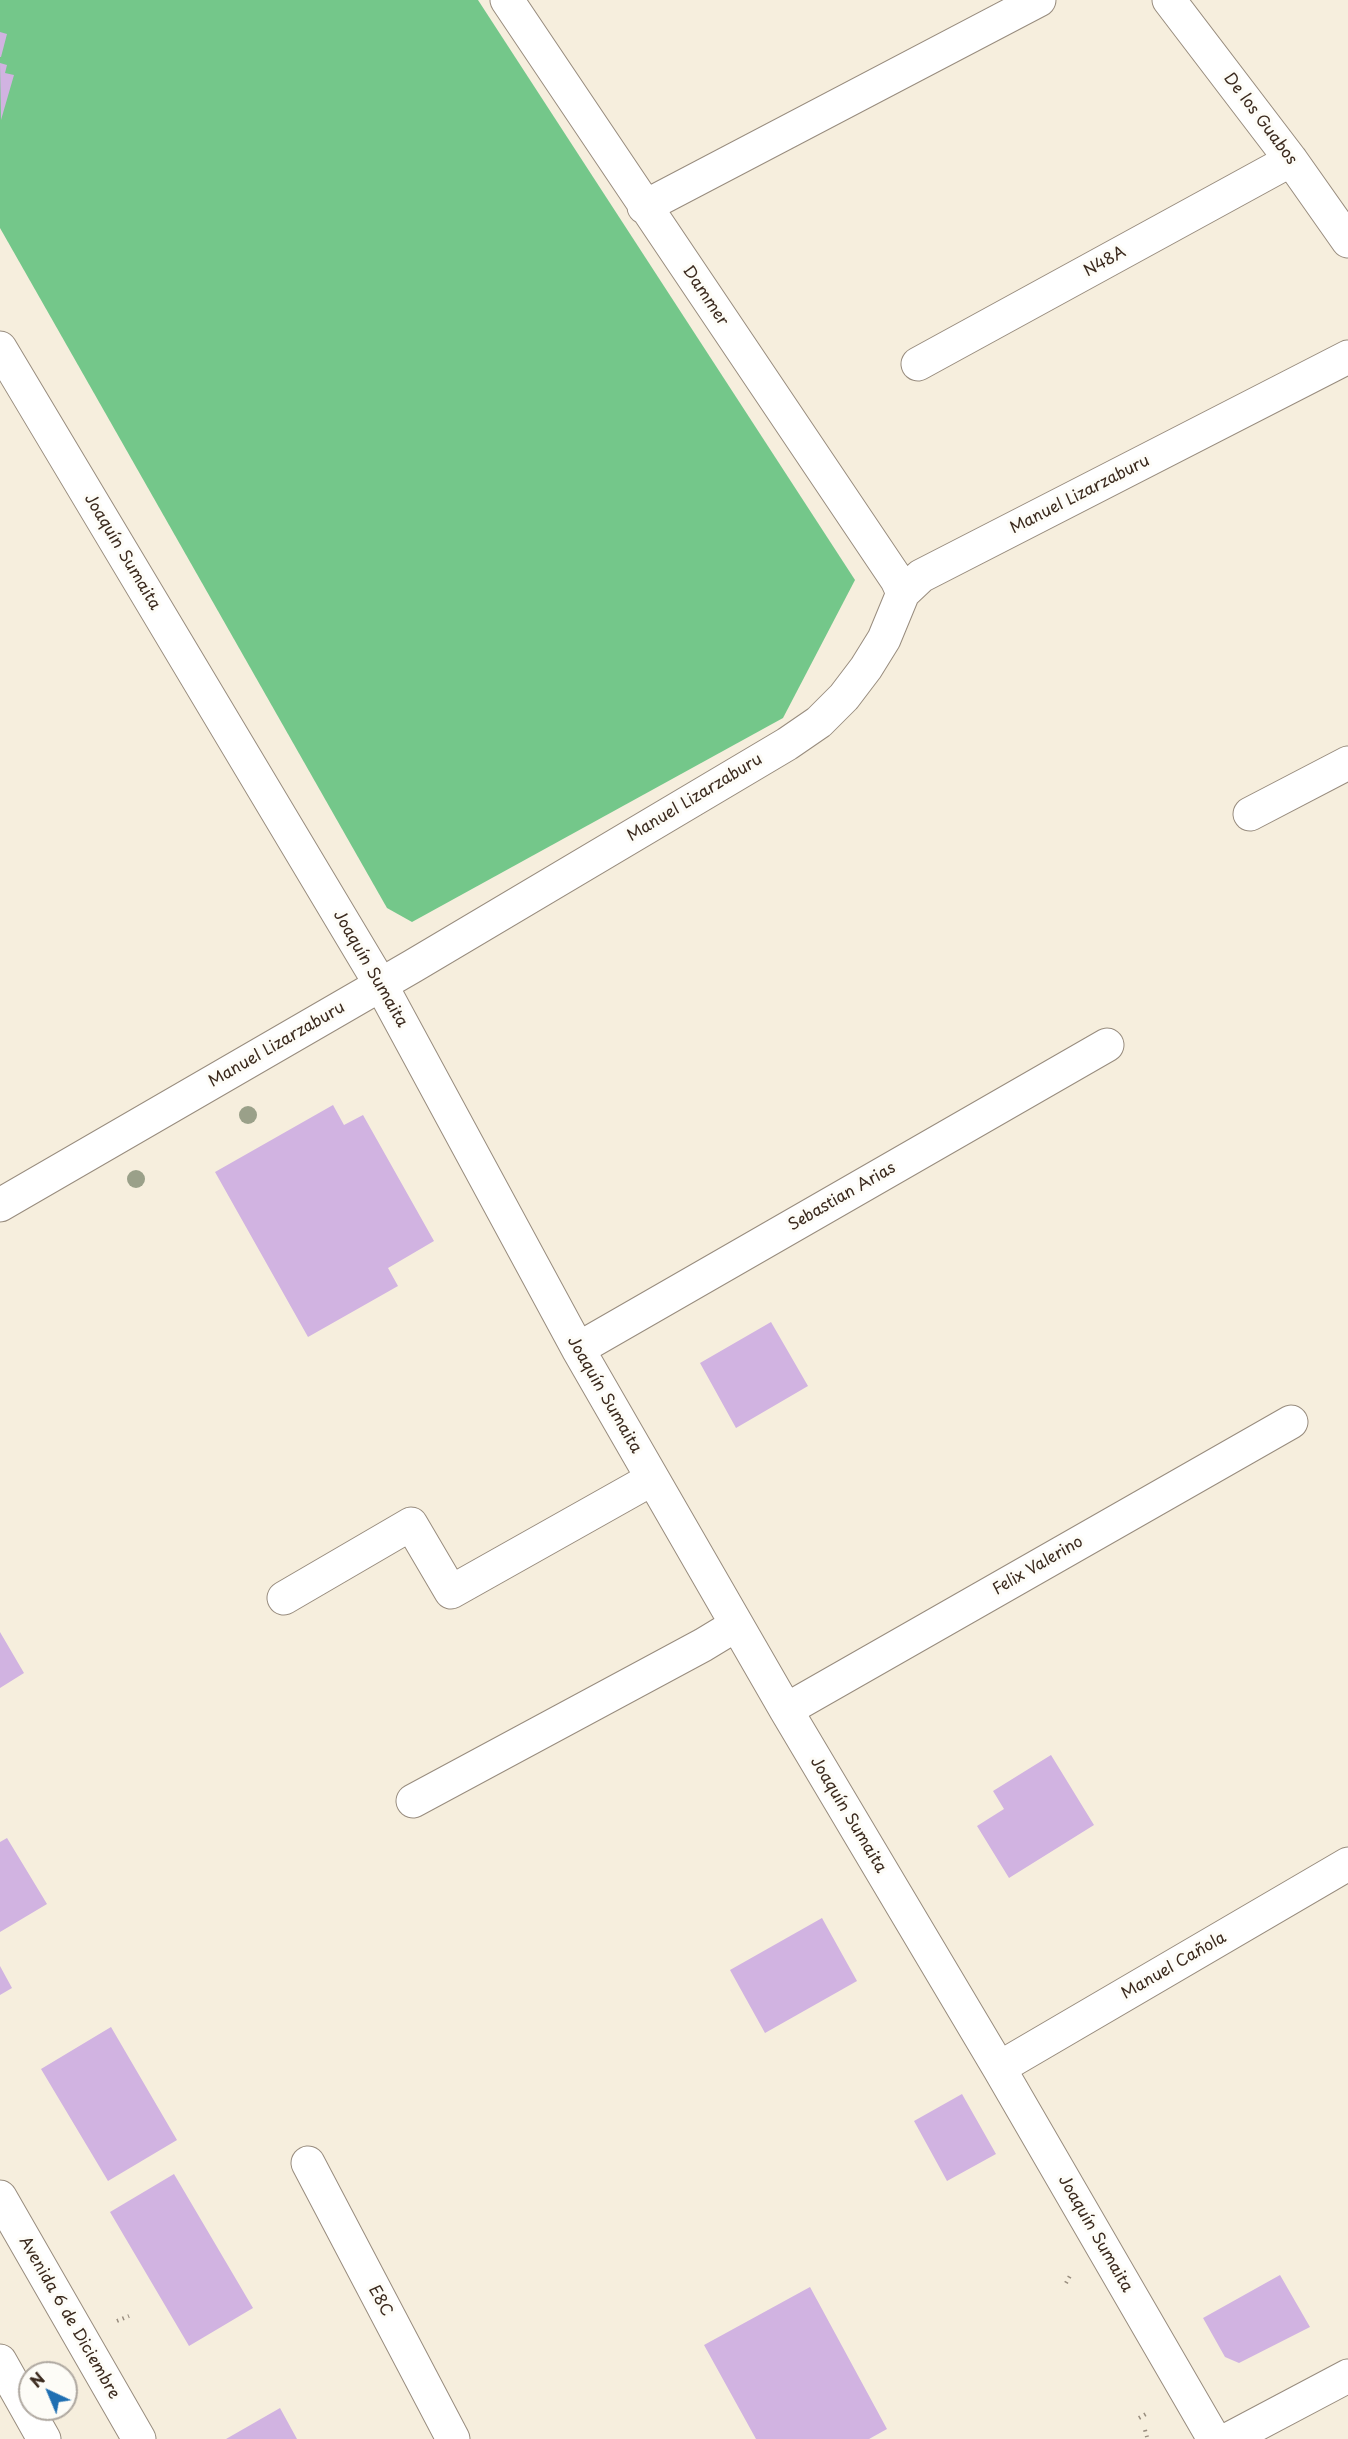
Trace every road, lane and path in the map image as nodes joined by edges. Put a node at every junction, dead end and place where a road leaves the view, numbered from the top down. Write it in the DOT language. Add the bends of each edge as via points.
graph roads {
  1 [pos="507,0"];
  2 [pos="1039,0"];
  3 [pos="1169,0"];
  4 [pos="1291,160"];
  5 [pos="644,207"];
  6 [pos="1348,241"];
  7 [pos="0,348"];
  8 [pos="1348,357"];
  9 [pos="918,364"];
  10 [pos="903,593"];
  11 [pos="1348,763"];
  12 [pos="1250,814"];
  13 [pos="381,985"];
  14 [pos="1107,1045"];
  15 [pos="0,1205"];
  16 [pos="578,1349"];
  17 [pos="1291,1422"];
  18 [pos="652,1479"];
  19 [pos="284,1598"];
  20 [pos="736,1625"];
  21 [pos="786,1710"];
  22 [pos="413,1801"];
  23 [pos="1348,1864"];
  24 [pos="999,2068"];
  25 [pos="308,2163"];
  26 [pos="0,2197"];
  27 [pos="129,2316"];
  28 [pos="116,2321"];
  29 [pos="0,2361"];
  30 [pos="1348,2376"];
  31 [pos="1146,2414"];
  32 [pos="1139,2418"];
  33 [pos="1145,2430"];
  34 [pos="1147,2437"];
  35 [pos="44,2439"];
  36 [pos="139,2439"];
  37 [pos="453,2439"];
  38 [pos="1214,2439"];
  39 [pos="1229,2439"];
  1 -- 5 [label="street, Dammer"];
  2 -- 5 [label="street"];
  3 -- 4 [label="street, De los Guabos"];
  4 -- 6 [label="street, De los Guabos"];
  4 -- 9 [label="street, N48A"];
  5 -- 10 [label="street, Dammer"];
  7 -- 13 [label="street, Joaquín Sumaita"];
  8 -- 10 [label="street, Manuel Lizarzaburu" via="921,576"];
  10 -- 13 [label="street, Manuel Lizarzaburu" via="884,639 866,668 819,722"];
  11 -- 12 [label="street"];
  13 -- 15 [label="street, Manuel Lizarzaburu"];
  13 -- 16 [label="street, Joaquín Sumaita"];
  14 -- 16 [label="street, Sebastian Arias"];
  16 -- 18 [label="street, Joaquín Sumaita"];
  17 -- 21 [label="street, Felix Valerino"];
  18 -- 19 [label="street" via="451,1592 411,1524"];
  18 -- 20 [label="street, Joaquín Sumaita"];
  20 -- 21 [label="street, Joaquín Sumaita"];
  20 -- 22 [label="street"];
  21 -- 24 [label="street, Joaquín Sumaita"];
  23 -- 24 [label="street, Manuel Cañola"];
  24 -- 38 [label="street, Joaquín Sumaita"];
  25 -- 37 [label="street, E8C"];
  26 -- 36 [label="street, Avenida 6 de Diciembre"];
  27 -- 28 [label="path"];
  29 -- 35 [label="street"];
  30 -- 39 [label="street"];
  31 -- 32 [label="path"];
  33 -- 34 [label="path"];
}
